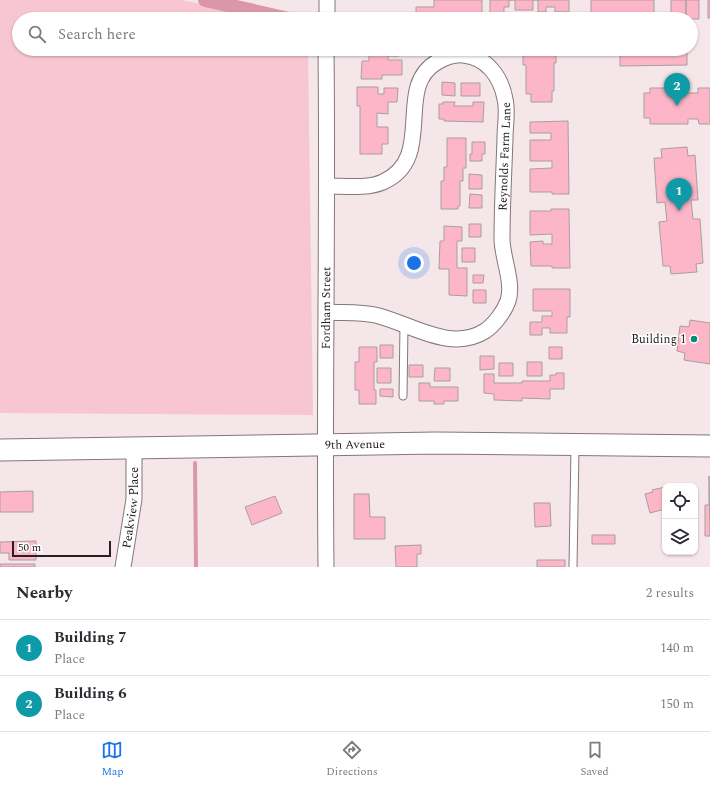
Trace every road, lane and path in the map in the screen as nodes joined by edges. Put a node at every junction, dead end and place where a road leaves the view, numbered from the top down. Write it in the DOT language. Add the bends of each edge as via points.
graph roads {
  1 [pos="327,0"];
  2 [pos="327,12"];
  3 [pos="326,56"];
  4 [pos="456,56"];
  5 [pos="467,56"];
  6 [pos="327,186"];
  7 [pos="326,312"];
  8 [pos="404,324"];
  9 [pos="403,396"];
  10 [pos="324,444"];
  11 [pos="575,445"];
  12 [pos="710,446"];
  13 [pos="134,447"];
  14 [pos="0,450"];
  15 [pos="123,567"];
  16 [pos="326,567"];
  17 [pos="573,567"];
  1 -- 2 [label="street"];
  3 -- 6 [label="street, Fordham Street"];
  4 -- 6 [label="street, Reynolds Farm Lane" via="445,58 431,66 422,76 415,93 414,132 410,152 394,175 382,183 364,186"];
  5 -- 8 [label="street, Reynolds Farm Lane" via="486,63 499,80 506,102 502,241 509,286 508,300 501,314 487,330 475,336 443,338"];
  6 -- 7 [label="street, Fordham Street"];
  7 -- 8 [label="street, Reynolds Farm Lane" via="374,314"];
  7 -- 10 [label="street, Fordham Street"];
  8 -- 9 [label="lane"];
  10 -- 11 [label="main road, 9th Avenue"];
  10 -- 13 [label="main road, 9th Avenue"];
  10 -- 16 [label="street, Fordham Street"];
  11 -- 12 [label="main road, 9th Avenue"];
  11 -- 17 [label="lane"];
  13 -- 14 [label="main road, 9th Avenue"];
  13 -- 15 [label="street, Peakview Place" via="134,502"];
}
